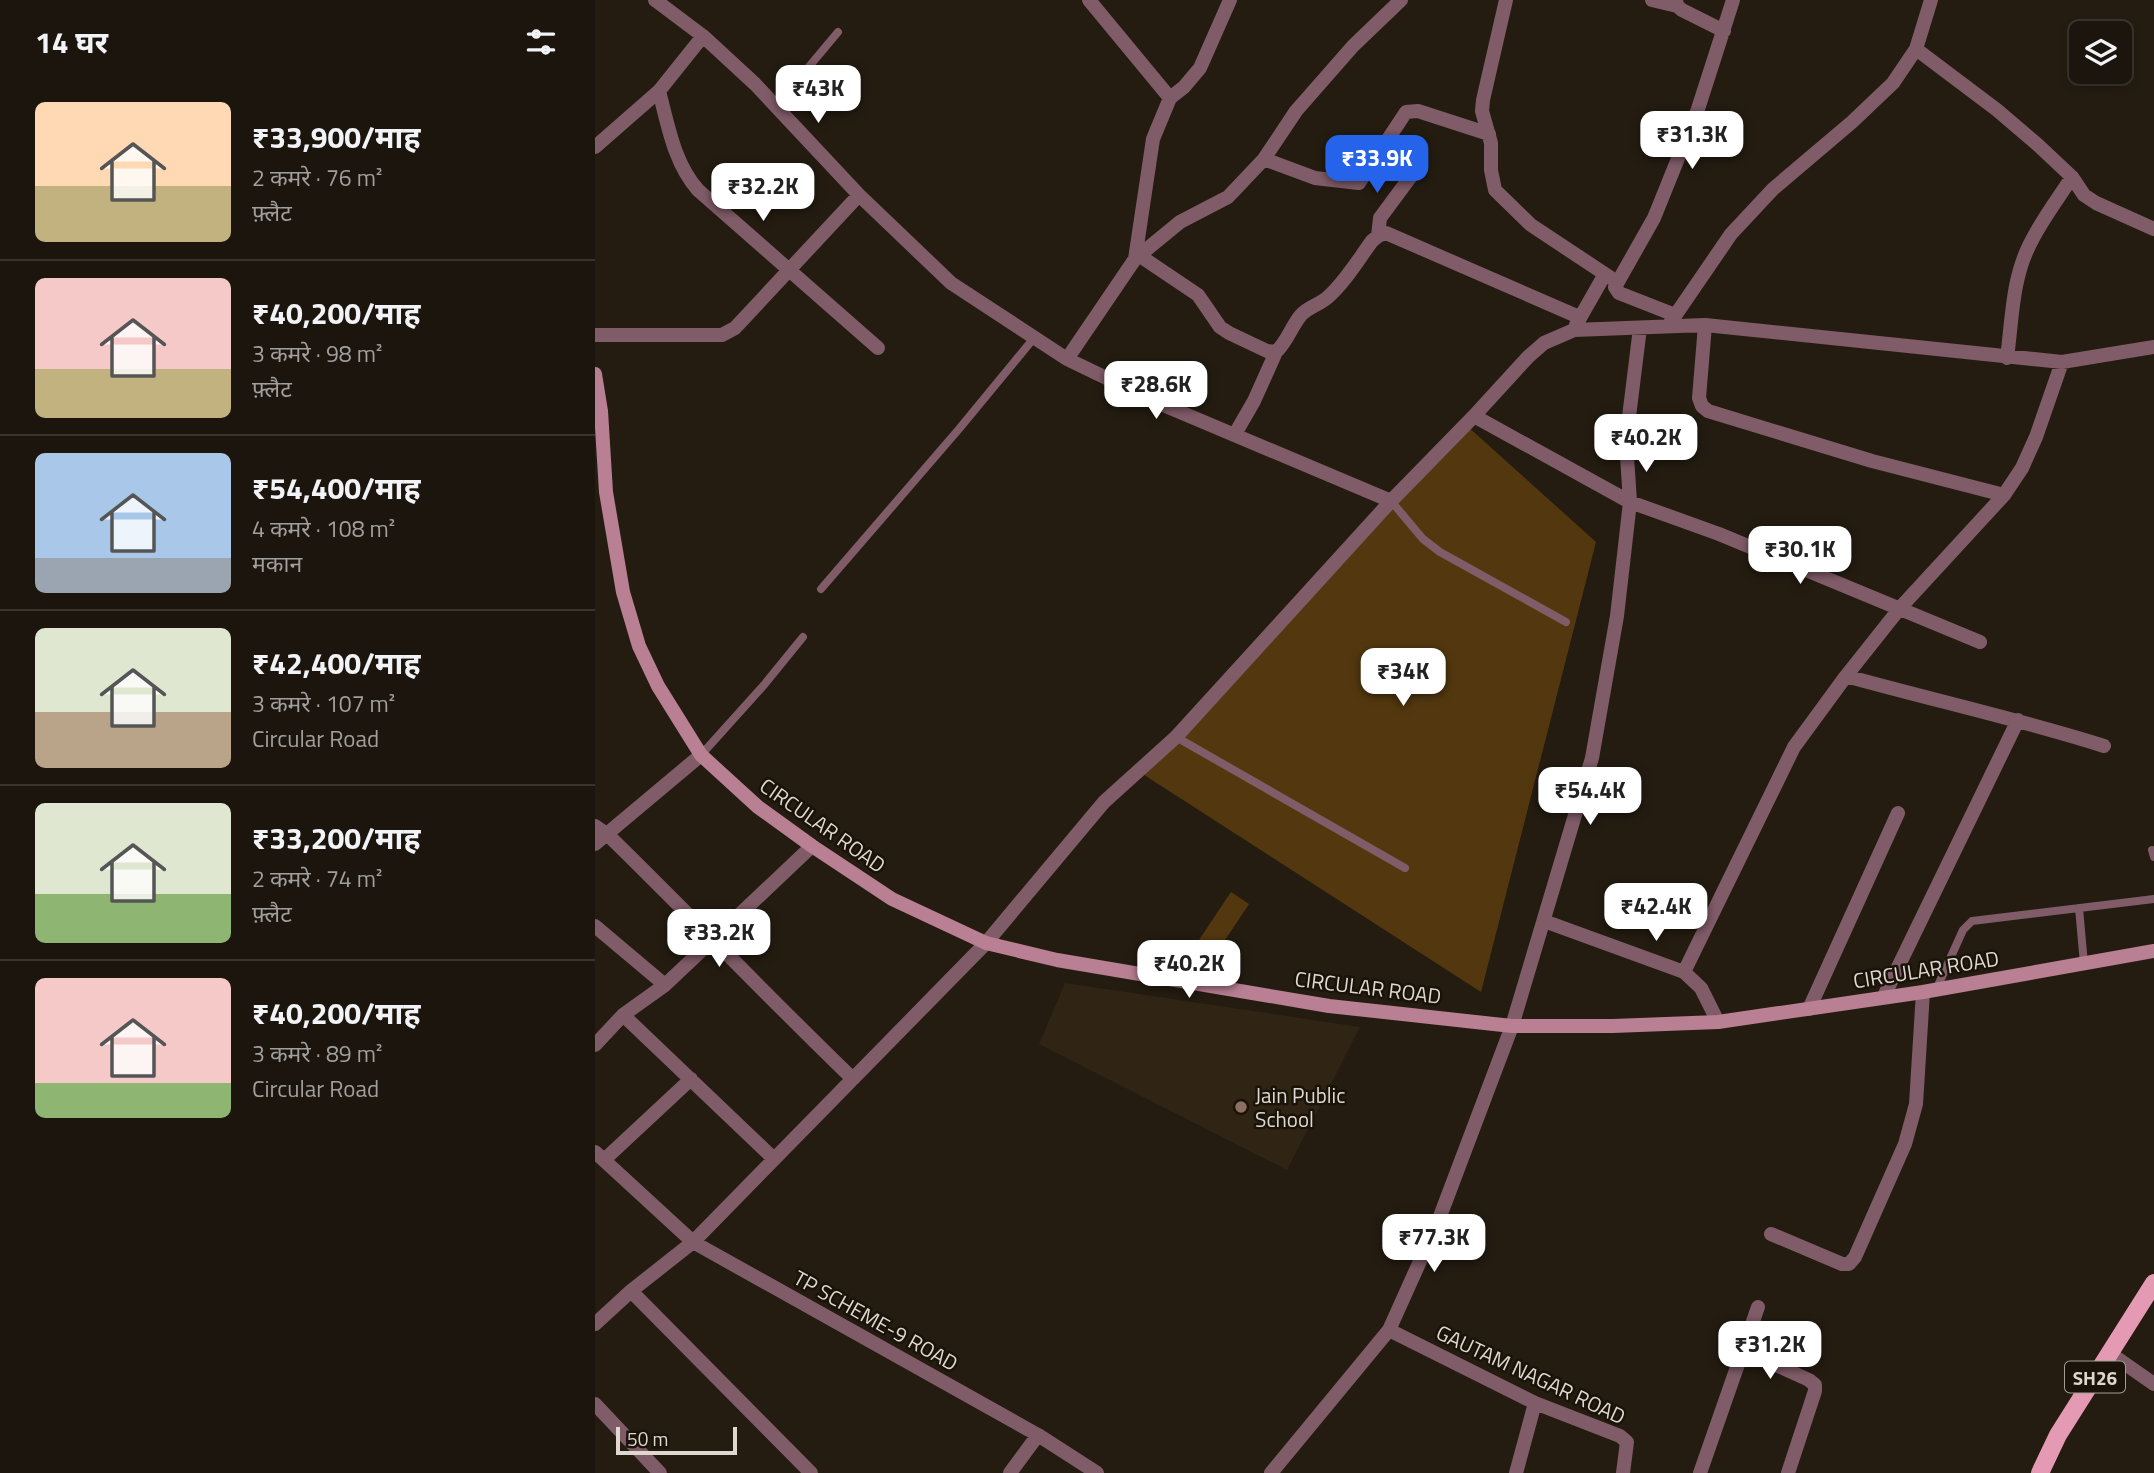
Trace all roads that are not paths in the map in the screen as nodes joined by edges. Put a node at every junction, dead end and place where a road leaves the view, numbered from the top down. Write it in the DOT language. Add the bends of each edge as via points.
graph roads {
  1 [pos="655,0"];
  2 [pos="1090,0"];
  3 [pos="1230,0"];
  4 [pos="1401,0"];
  5 [pos="1506,0"];
  6 [pos="1652,0"];
  7 [pos="1733,0"];
  8 [pos="1931,0"];
  9 [pos="1676,3"];
  10 [pos="1724,31"];
  11 [pos="838,32"];
  12 [pos="703,36"];
  13 [pos="1916,49"];
  14 [pos="659,90"];
  15 [pos="1170,98"];
  16 [pos="776,106"];
  17 [pos="1489,134"];
  18 [pos="595,147"];
  19 [pos="1264,159"];
  20 [pos="1417,168"];
  21 [pos="2072,177"];
  22 [pos="859,195"];
  23 [pos="2154,229"];
  24 [pos="1378,236"];
  25 [pos="1137,258"];
  26 [pos="789,269"];
  27 [pos="1611,278"];
  28 [pos="1672,320"];
  29 [pos="1577,323"];
  30 [pos="1705,325"];
  31 [pos="1640,328"];
  32 [pos="595,335"];
  33 [pos="1034,338"];
  34 [pos="2154,346"];
  35 [pos="878,348"];
  36 [pos="1276,352"];
  37 [pos="2007,358"];
  38 [pos="1067,359"];
  39 [pos="2062,362"];
  40 [pos="595,374"];
  41 [pos="598,412"];
  42 [pos="1474,416"];
  43 [pos="1235,434"];
  44 [pos="600,493"];
  45 [pos="2004,495"];
  46 [pos="1391,501"];
  47 [pos="1630,502"];
  48 [pos="821,589"];
  49 [pos="1900,608"];
  50 [pos="1566,622"];
  51 [pos="803,637"];
  52 [pos="1980,642"];
  53 [pos="1846,676"];
  54 [pos="2018,720"];
  55 [pos="1176,737"];
  56 [pos="2104,746"];
  57 [pos="701,755"];
  58 [pos="1898,813"];
  59 [pos="595,825"];
  60 [pos="608,835"];
  61 [pos="595,844"];
  62 [pos="812,846"];
  63 [pos="1405,869"];
  64 [pos="2154,899"];
  65 [pos="2079,908"];
  66 [pos="1544,921"];
  67 [pos="595,926"];
  68 [pos="713,937"];
  69 [pos="986,943"];
  70 [pos="2154,951"];
  71 [pos="2084,964"];
  72 [pos="1684,972"];
  73 [pos="665,985"];
  74 [pos="1929,991"];
  75 [pos="1884,996"];
  76 [pos="1809,1009"];
  77 [pos="623,1015"];
  78 [pos="1718,1022"];
  79 [pos="1512,1026"];
  80 [pos="595,1045"];
  81 [pos="691,1079"];
  82 [pos="853,1079"];
  83 [pos="600,1156"];
  84 [pos="773,1158"];
  85 [pos="1771,1234"];
  86 [pos="692,1242"];
  87 [pos="2154,1283"];
  88 [pos="631,1291"];
  89 [pos="1758,1307"];
  90 [pos="595,1324"];
  91 [pos="1389,1330"];
  92 [pos="1743,1350"];
  93 [pos="2111,1354"];
  94 [pos="2154,1384"];
  95 [pos="1535,1403"];
  96 [pos="595,1404"];
  97 [pos="1038,1435"];
  98 [pos="660,1473"];
  99 [pos="811,1473"];
  100 [pos="1010,1473"];
  101 [pos="1097,1473"];
  102 [pos="1272,1473"];
  103 [pos="1516,1473"];
  104 [pos="1623,1473"];
  105 [pos="1700,1473"];
  106 [pos="1788,1473"];
  107 [pos="2040,1473"];
  1 -- 12 [label="street"];
  2 -- 15 [label="street"];
  3 -- 15 [label="street" via="1200,68"];
  4 -- 19 [label="street" via="1309,96"];
  5 -- 17 [label="street" via="1483,100"];
  6 -- 9 [label="street"];
  7 -- 10 [label="street"];
  8 -- 13 [label="street"];
  9 -- 10 [label="street"];
  10 -- 27 [label="street" via="1654,218"];
  11 -- 16 [label="lane"];
  12 -- 14 [label="street"];
  12 -- 16 [label="street"];
  13 -- 21 [label="street" via="1997,110"];
  13 -- 28 [label="street" via="1893,83 1773,189 1731,234"];
  14 -- 18 [label="street"];
  14 -- 26 [label="street" via="687,177"];
  15 -- 25 [label="street" via="1153,139"];
  16 -- 22 [label="street"];
  17 -- 19 [label="street" via="1418,111 1406,112 1359,183 1314,178"];
  17 -- 27 [label="street" via="1495,190 1531,225"];
  19 -- 25 [label="street" via="1228,197 1180,222"];
  20 -- 24 [label="street" via="1380,218"];
  21 -- 23 [label="street" via="2095,204"];
  21 -- 37 [label="street" via="2029,245 2014,296"];
  22 -- 26 [label="street"];
  22 -- 33 [label="street" via="951,283"];
  24 -- 29 [label="street" via="1390,233"];
  24 -- 36 [label="street" via="1337,289 1305,310"];
  25 -- 36 [label="street" via="1198,295 1220,327"];
  25 -- 38 [label="street"];
  26 -- 32 [label="street" via="735,328 722,335"];
  26 -- 35 [label="street"];
  27 -- 28 [label="street" via="1619,293"];
  27 -- 29 [label="street"];
  28 -- 30 [label="street"];
  28 -- 31 [label="street"];
  29 -- 31 [label="street"];
  29 -- 42 [label="street" via="1528,357"];
  30 -- 37 [label="street"];
  30 -- 45 [label="street" via="1699,398 1708,411"];
  31 -- 47 [label="street" via="1626,441"];
  33 -- 38 [label="street"];
  33 -- 48 [label="lane"];
  34 -- 39 [label="street"];
  36 -- 43 [label="street"];
  37 -- 39 [label="street"];
  38 -- 43 [label="street"];
  39 -- 45 [label="street" via="2036,437"];
  40 -- 41 [label="main road, CIRCULAR ROAD"];
  41 -- 44 [label="main road, CIRCULAR ROAD"];
  42 -- 46 [label="street"];
  42 -- 47 [label="street"];
  43 -- 46 [label="street"];
  44 -- 57 [label="main road, CIRCULAR ROAD" via="639,646"];
  45 -- 49 [label="street"];
  46 -- 50 [label="lane" via="1440,552"];
  46 -- 55 [label="street"];
  47 -- 49 [label="street"];
  47 -- 66 [label="street" via="1617,616 1592,758"];
  49 -- 52 [label="street"];
  49 -- 53 [label="street"];
  51 -- 57 [label="lane"];
  53 -- 54 [label="street"];
  53 -- 72 [label="street" via="1778,775"];
  54 -- 56 [label="street"];
  54 -- 75 [label="street"];
  55 -- 63 [label="lane"];
  55 -- 69 [label="street" via="1104,802"];
  57 -- 60 [label="street"];
  57 -- 62 [label="main road, CIRCULAR ROAD"];
  58 -- 76 [label="street"];
  59 -- 60 [label="street"];
  60 -- 61 [label="street"];
  60 -- 68 [label="street"];
  62 -- 68 [label="street"];
  62 -- 69 [label="main road, CIRCULAR ROAD" via="892,899"];
  64 -- 65 [label="lane"];
  65 -- 71 [label="lane"];
  65 -- 74 [label="lane" via="1966,924"];
  66 -- 72 [label="street"];
  66 -- 79 [label="street"];
  67 -- 73 [label="street"];
  68 -- 73 [label="street"];
  68 -- 82 [label="street"];
  69 -- 79 [label="main road, CIRCULAR ROAD" via="1058,960 1316,1003"];
  69 -- 82 [label="street"];
  70 -- 71 [label="main road, CIRCULAR ROAD"];
  71 -- 74 [label="main road, CIRCULAR ROAD"];
  72 -- 78 [label="street" via="1702,988"];
  73 -- 77 [label="street"];
  74 -- 75 [label="main road, CIRCULAR ROAD"];
  74 -- 85 [label="street" via="1916,1104 1905,1144 1855,1257 1842,1264"];
  75 -- 76 [label="main road, CIRCULAR ROAD"];
  76 -- 78 [label="main road, CIRCULAR ROAD"];
  77 -- 80 [label="street"];
  77 -- 81 [label="street"];
  78 -- 79 [label="main road, CIRCULAR ROAD"];
  79 -- 91 [label="street" via="1439,1219"];
  81 -- 83 [label="street"];
  81 -- 84 [label="street"];
  82 -- 84 [label="street"];
  83 -- 86 [label="street, TP SCHEME-9 ROAD"];
  84 -- 86 [label="street"];
  86 -- 88 [label="street"];
  86 -- 97 [label="street, TP SCHEME-9 ROAD"];
  87 -- 93 [label="main road, SH26"];
  88 -- 90 [label="street"];
  88 -- 99 [label="street"];
  89 -- 92 [label="street"];
  91 -- 95 [label="street, GAUTAM NAGAR ROAD"];
  91 -- 102 [label="street"];
  92 -- 105 [label="street"];
  92 -- 106 [label="street" via="1815,1385"];
  93 -- 94 [label="street"];
  93 -- 107 [label="main road, SH26" via="2058,1435"];
  95 -- 103 [label="street"];
  95 -- 104 [label="street, GAUTAM NAGAR ROAD" via="1620,1436 1627,1442"];
  96 -- 98 [label="street"];
  97 -- 100 [label="street"];
  97 -- 101 [label="street, TP SCHEME-9 ROAD"];
}
